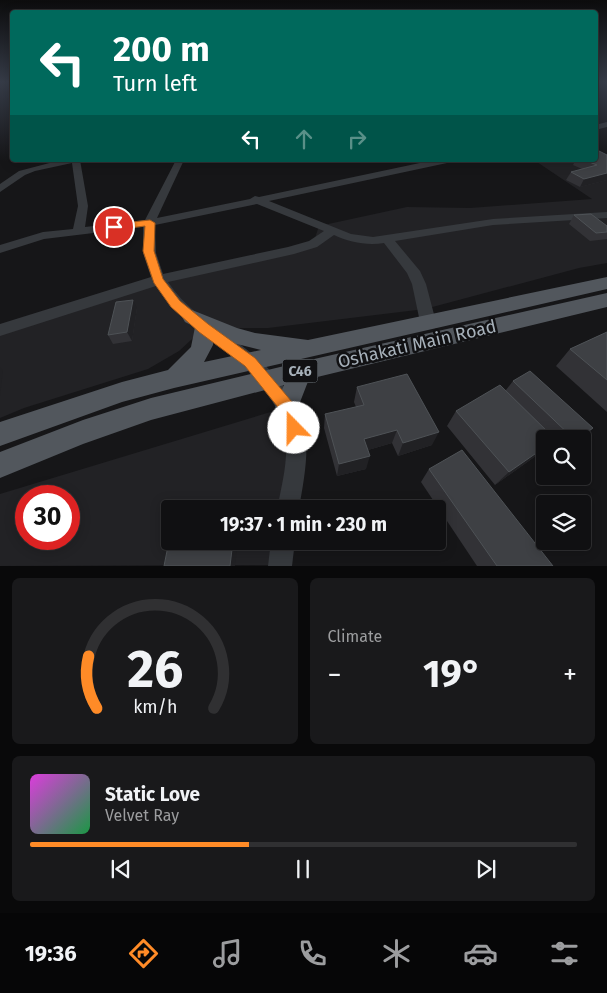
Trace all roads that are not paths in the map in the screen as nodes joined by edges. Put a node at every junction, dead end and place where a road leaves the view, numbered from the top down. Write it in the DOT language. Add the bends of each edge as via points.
graph roads {
  1 [pos="65,162"];
  2 [pos="75,162"];
  3 [pos="179,162"];
  4 [pos="437,162"];
  5 [pos="0,189"];
  6 [pos="255,199"];
  7 [pos="607,215"];
  8 [pos="150,223"];
  9 [pos="78,231"];
  10 [pos="332,231"];
  11 [pos="387,239"];
  12 [pos="0,249"];
  13 [pos="158,280"];
  14 [pos="607,283"];
  15 [pos="607,300"];
  16 [pos="428,322"];
  17 [pos="198,323"];
  18 [pos="0,330"];
  19 [pos="313,347"];
  20 [pos="250,362"];
  21 [pos="300,371"];
  22 [pos="174,378"];
  23 [pos="266,380"];
  24 [pos="287,407"];
  25 [pos="0,434"];
  26 [pos="0,465"];
  27 [pos="289,500"];
  28 [pos="282,550"];
  29 [pos="280,566"];
  1 -- 5 [label="street" via="32,169"];
  2 -- 9 [label="street" via="83,206"];
  3 -- 8 [label="street"];
  4 -- 6 [label="street"];
  6 -- 8 [label="street"];
  6 -- 10 [label="street"];
  7 -- 11 [label="street" via="484,224"];
  8 -- 9 [label="street"];
  8 -- 13 [label="street" via="148,251"];
  9 -- 12 [label="street" via="43,236"];
  10 -- 11 [label="street" via="359,240"];
  10 -- 13 [label="street" via="313,244 290,251"];
  11 -- 16 [label="street" via="413,271"];
  13 -- 17 [label="street" via="175,304"];
  13 -- 18 [label="street"];
  14 -- 16 [label="main road, Oshakati Main Road / C46"];
  15 -- 21 [label="main road, Oshakati Main Road / C46"];
  16 -- 19 [label="main road, Oshakati Main Road / C46"];
  17 -- 19 [label="main road" via="255,341"];
  17 -- 20 [label="street"];
  17 -- 22 [label="main road" via="204,339 201,350"];
  19 -- 20 [label="main road, Oshakati Main Road / C46"];
  20 -- 22 [label="main road, Oshakati Main Road / C46"];
  20 -- 23 [label="street"];
  21 -- 23 [label="main road, Oshakati Main Road / C46"];
  21 -- 24 [label="main road"];
  22 -- 25 [label="main road, Oshakati Main Road / C46" via="122,392"];
  23 -- 24 [label="street"];
  23 -- 26 [label="main road, Oshakati Main Road / C46" via="150,409"];
  24 -- 27 [label="street" via="294,428 295,446"];
  28 -- 29 [label="street"];
}
